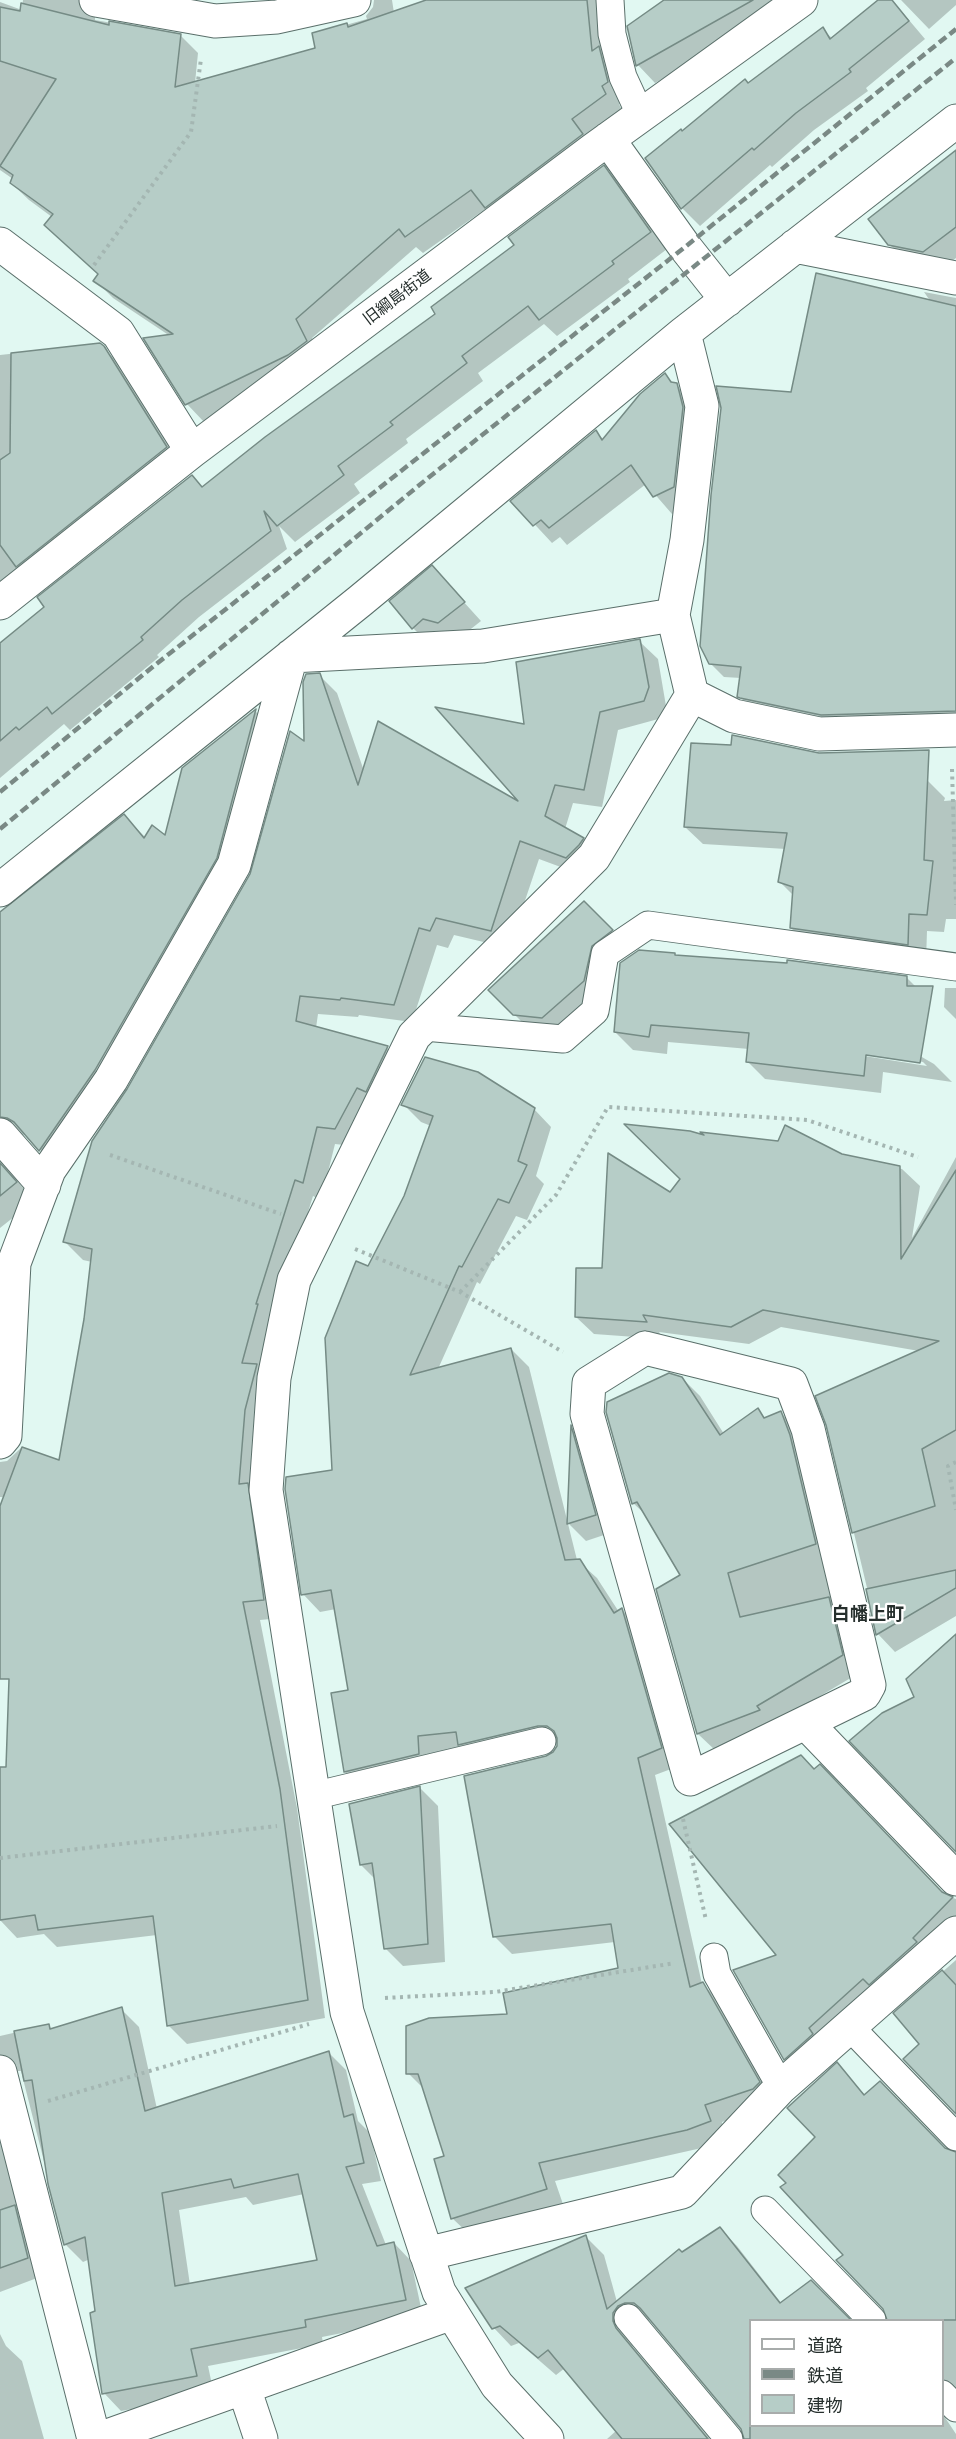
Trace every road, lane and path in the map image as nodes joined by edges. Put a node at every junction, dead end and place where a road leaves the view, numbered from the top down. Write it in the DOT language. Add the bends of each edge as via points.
graph roads {
  1 [pos="96,0"];
  2 [pos="354,0"];
  3 [pos="610,0"];
  4 [pos="801,0"];
  5 [pos="201,57"];
  6 [pos="641,116"];
  7 [pos="956,121"];
  8 [pos="608,139"];
  9 [pos="0,244"];
  10 [pos="795,246"];
  11 [pos="91,270"];
  12 [pos="956,278"];
  13 [pos="727,300"];
  14 [pos="684,333"];
  15 [pos="192,451"];
  16 [pos="0,603"];
  17 [pos="673,615"];
  18 [pos="291,656"];
  19 [pos="692,695"];
  20 [pos="953,730"];
  21 [pos="0,890"];
  22 [pos="956,905"];
  23 [pos="956,967"];
  24 [pos="424,1027"];
  25 [pos="0,1135"];
  26 [pos="69,1141"];
  27 [pos="918,1157"];
  28 [pos="44,1185"];
  29 [pos="319,1231"];
  30 [pos="460,1292"];
  31 [pos="602,1375"];
  32 [pos="0,1442"];
  33 [pos="956,1462"];
  34 [pos="956,1510"];
  35 [pos="807,1724"];
  36 [pos="542,1741"];
  37 [pos="690,1779"];
  38 [pos="315,1808"];
  39 [pos="0,1858"];
  40 [pos="956,1879"];
  41 [pos="956,1933"];
  42 [pos="714,1957"];
  43 [pos="346,2006"];
  44 [pos="850,2027"];
  45 [pos="0,2072"];
  46 [pos="781,2087"];
  47 [pos="8,2118"];
  48 [pos="956,2137"];
  49 [pos="765,2210"];
  50 [pos="426,2254"];
  51 [pos="452,2313"];
  52 [pos="628,2318"];
  53 [pos="871,2319"];
  54 [pos="244,2388"];
  55 [pos="944,2396"];
  56 [pos="956,2408"];
  57 [pos="94,2439"];
  58 [pos="99,2439"];
  59 [pos="261,2439"];
  60 [pos="547,2439"];
  61 [pos="729,2439"];
  1 -- 2 [label="street" via="215,21 277,17"];
  3 -- 6 [label="lane" via="612,34 622,77"];
  4 -- 6 [label="street, 旧綱島街道"];
  5 -- 11 [label="path" via="191,132"];
  6 -- 8 [label="street, 旧綱島街道"];
  7 -- 10 [label="street"];
  8 -- 13 [label="street"];
  8 -- 15 [label="street, 旧綱島街道"];
  9 -- 15 [label="street" via="118,333"];
  10 -- 12 [label="street"];
  10 -- 13 [label="street"];
  13 -- 14 [label="street"];
  14 -- 17 [label="street" via="702,406 687,540"];
  14 -- 18 [label="street"];
  15 -- 16 [label="street, 旧綱島街道"];
  17 -- 18 [label="street" via="483,646"];
  17 -- 19 [label="street"];
  18 -- 21 [label="street"];
  18 -- 26 [label="street" via="234,865 111,1080"];
  19 -- 20 [label="street" via="734,716 819,734"];
  19 -- 24 [label="street" via="594,857"];
  20 -- 22 [label="path"];
  23 -- 24 [label="lane" via="648,925 604,954 595,1011 563,1039"];
  24 -- 29 [label="street" via="414,1036"];
  25 -- 28 [label="street"];
  26 -- 28 [label="street" via="49,1170"];
  26 -- 29 [label="path"];
  27 -- 30 [label="path" via="807,1120 608,1107 556,1195"];
  28 -- 32 [label="street" via="15,1263 5,1436"];
  29 -- 30 [label="path"];
  29 -- 38 [label="street" via="294,1280 276,1367 266,1490"];
  30 -- 31 [label="path"];
  31 -- 35 [label="street" via="645,1348 791,1384 808,1429 869,1684 864,1694"];
  31 -- 37 [label="street" via="589,1383 587,1413"];
  33 -- 34 [label="path" via="948,1466"];
  35 -- 37 [label="street"];
  35 -- 40 [label="street"];
  36 -- 38 [label="lane"];
  37 -- 42 [label="path" via="680,1804"];
  38 -- 39 [label="path"];
  38 -- 43 [label="street"];
  41 -- 44 [label="street"];
  42 -- 43 [label="path" via="495,1992"];
  42 -- 46 [label="lane" via="717,1974"];
  43 -- 47 [label="path"];
  43 -- 50 [label="street"];
  44 -- 46 [label="street"];
  44 -- 48 [label="lane"];
  45 -- 47 [label="street"];
  46 -- 50 [label="street" via="682,2192"];
  47 -- 57 [label="street"];
  49 -- 53 [label="lane"];
  50 -- 51 [label="street" via="439,2292"];
  51 -- 54 [label="street"];
  51 -- 60 [label="street" via="496,2385"];
  52 -- 61 [label="lane"];
  54 -- 58 [label="street"];
  54 -- 59 [label="street"];
  55 -- 56 [label="lane"];
}
